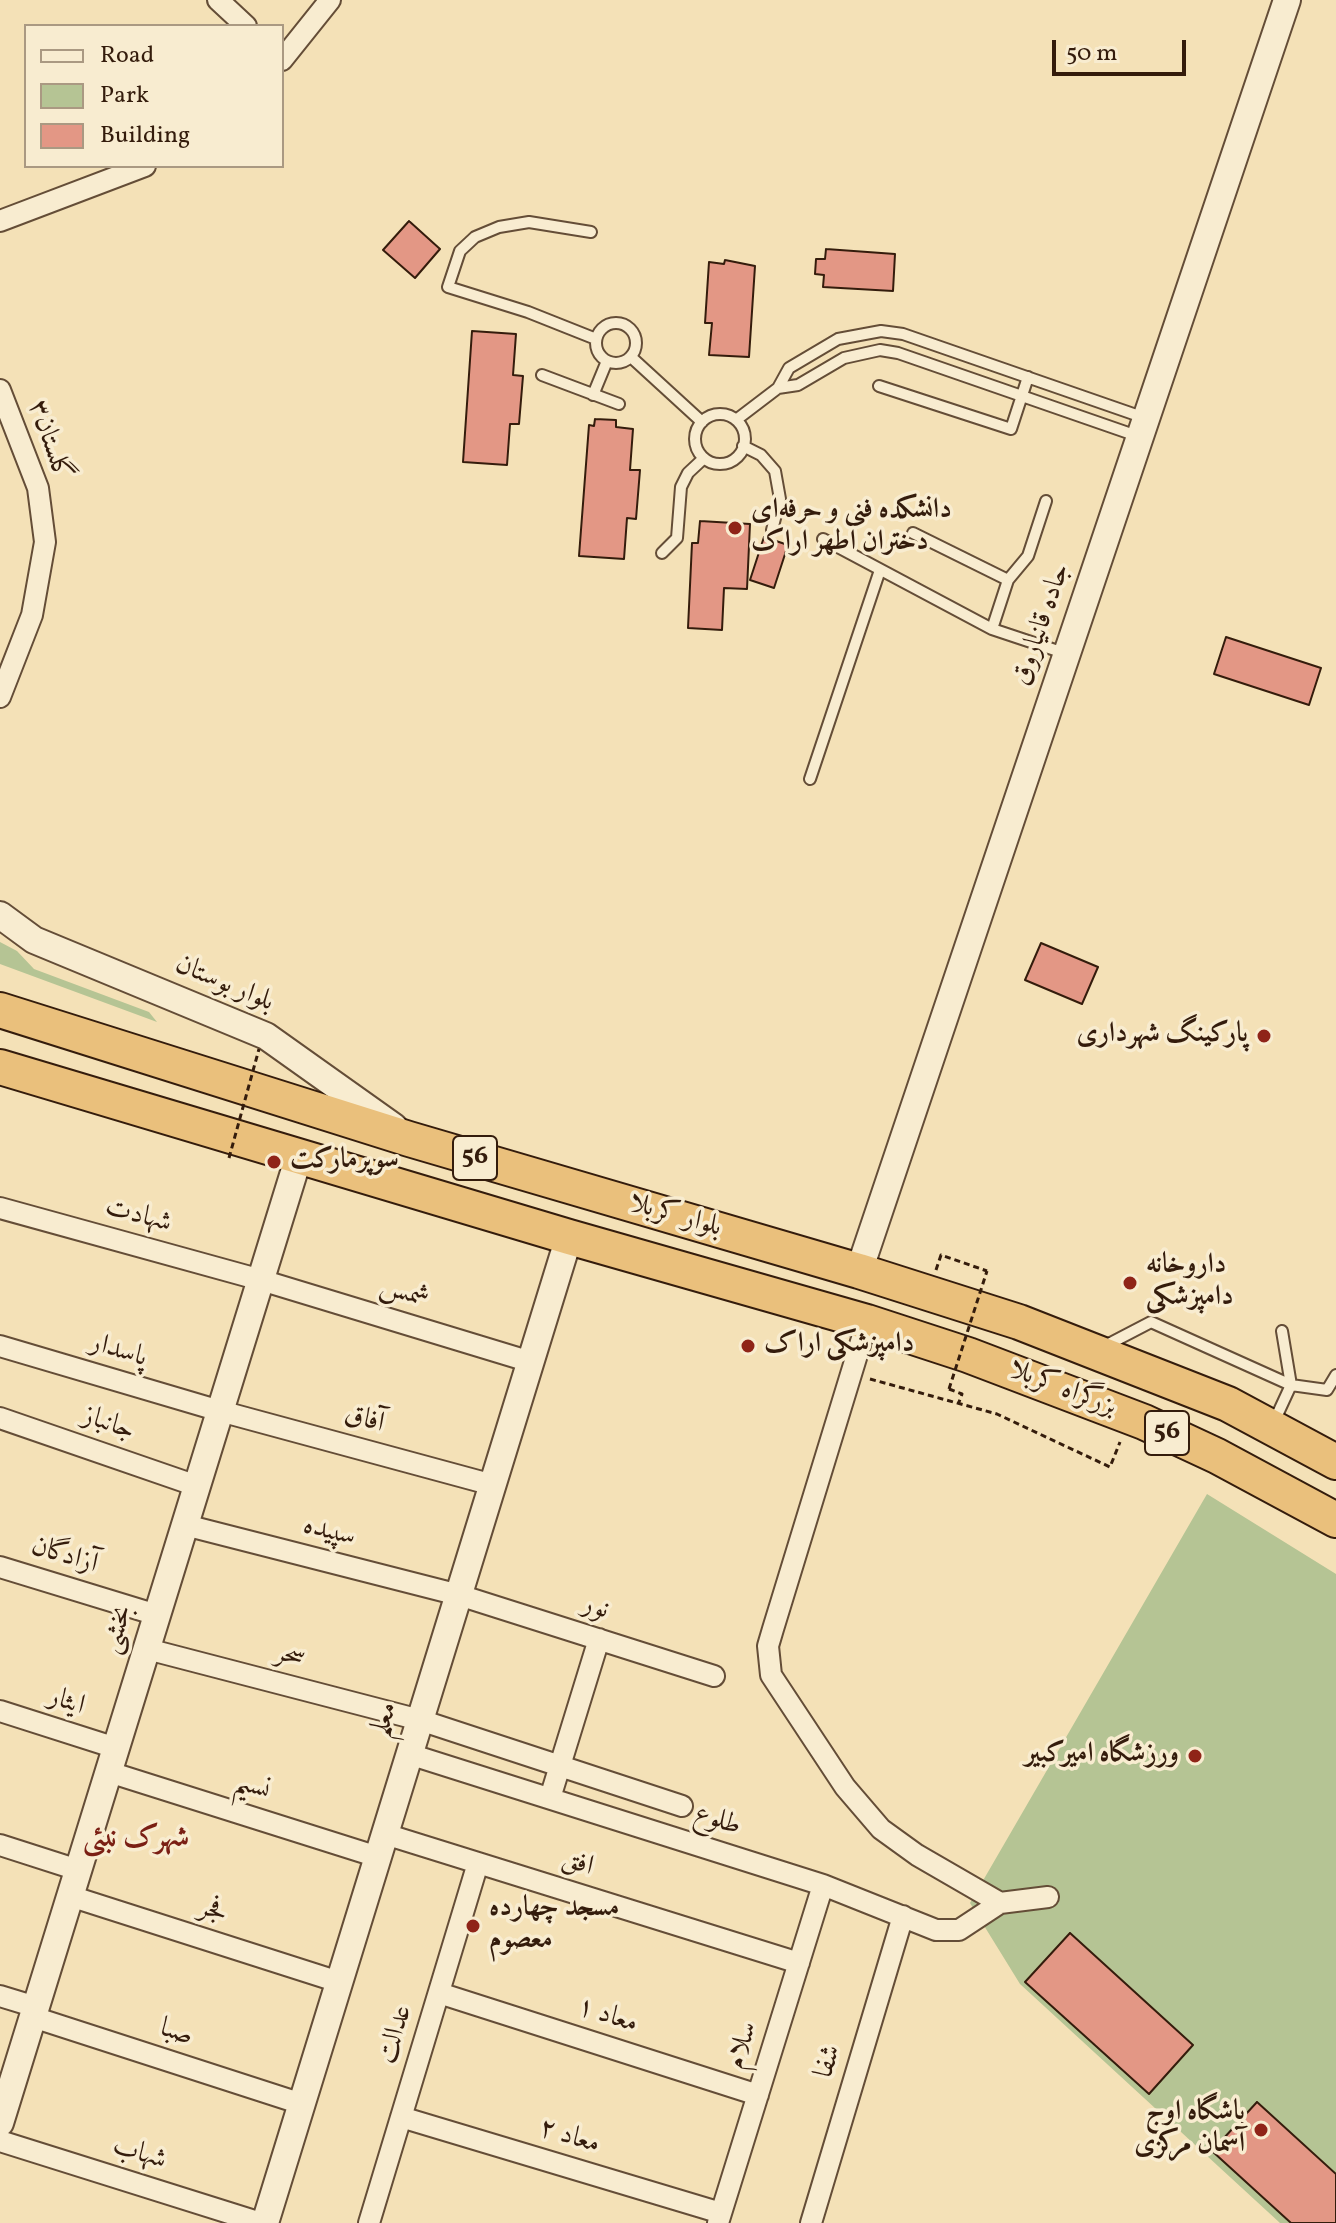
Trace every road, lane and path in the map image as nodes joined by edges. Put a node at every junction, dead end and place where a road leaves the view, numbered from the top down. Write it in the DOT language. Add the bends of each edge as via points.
graph roads {
  1 [pos="218,0"];
  2 [pos="330,0"];
  3 [pos="1287,0"];
  4 [pos="244,24"];
  5 [pos="284,58"];
  6 [pos="140,168"];
  7 [pos="0,221"];
  8 [pos="591,232"];
  9 [pos="881,331"];
  10 [pos="596,339"];
  11 [pos="880,350"];
  12 [pos="631,357"];
  13 [pos="607,361"];
  14 [pos="542,375"];
  15 [pos="1028,377"];
  16 [pos="879,386"];
  17 [pos="778,388"];
  18 [pos="0,390"];
  19 [pos="593,395"];
  20 [pos="1022,396"];
  21 [pos="619,404"];
  22 [pos="736,420"];
  23 [pos="702,422"];
  24 [pos="1143,428"];
  25 [pos="743,446"];
  26 [pos="703,459"];
  27 [pos="1046,501"];
  28 [pos="772,530"];
  29 [pos="913,533"];
  30 [pos="823,539"];
  31 [pos="662,553"];
  32 [pos="880,570"];
  33 [pos="1008,580"];
  34 [pos="992,629"];
  35 [pos="1067,654"];
  36 [pos="0,697"];
  37 [pos="810,779"];
  38 [pos="0,915"];
  39 [pos="0,1010"];
  40 [pos="259,1049"];
  41 [pos="0,1067"];
  42 [pos="409,1139"];
  43 [pos="299,1156"];
  44 [pos="229,1158"];
  45 [pos="0,1208"];
  46 [pos="569,1237"];
  47 [pos="941,1255"];
  48 [pos="859,1271"];
  49 [pos="261,1280"];
  50 [pos="867,1322"];
  51 [pos="1282,1331"];
  52 [pos="0,1346"];
  53 [pos="1096,1350"];
  54 [pos="531,1362"];
  55 [pos="1336,1375"];
  56 [pos="870,1379"];
  57 [pos="1291,1385"];
  58 [pos="959,1402"];
  59 [pos="220,1411"];
  60 [pos="1130,1416"];
  61 [pos="0,1418"];
  62 [pos="1272,1426"];
  63 [pos="1336,1462"];
  64 [pos="493,1485"];
  65 [pos="197,1486"];
  66 [pos="1336,1520"];
  67 [pos="185,1525"];
  68 [pos="0,1567"];
  69 [pos="459,1595"];
  70 [pos="157,1615"];
  71 [pos="599,1639"];
  72 [pos="147,1649"];
  73 [pos="714,1676"];
  74 [pos="0,1711"];
  75 [pos="420,1720"];
  76 [pos="409,1754"];
  77 [pos="112,1760"];
  78 [pos="560,1766"];
  79 [pos="550,1798"];
  80 [pos="682,1806"];
  81 [pos="0,1845"];
  82 [pos="381,1846"];
  83 [pos="478,1863"];
  84 [pos="78,1870"];
  85 [pos="823,1885"];
  86 [pos="70,1896"];
  87 [pos="1048,1897"];
  88 [pos="1000,1903"];
  89 [pos="903,1916"];
  90 [pos="799,1963"];
  91 [pos="339,1982"];
  92 [pos="439,1993"];
  93 [pos="0,1996"];
  94 [pos="34,2012"];
  95 [pos="758,2095"];
  96 [pos="302,2104"];
  97 [pos="401,2117"];
  98 [pos="0,2121"];
  99 [pos="0,2141"];
  100 [pos="720,2218"];
  101 [pos="263,2223"];
  102 [pos="369,2223"];
  103 [pos="811,2223"];
  1 -- 4 [label="street"];
  2 -- 5 [label="street"];
  3 -- 24 [label="street, جاده قانیاروق"];
  6 -- 7 [label="street"];
  8 -- 10 [label="lane" via="529,222 499,227 475,237 460,251 448,287"];
  9 -- 11 [label="lane"];
  9 -- 15 [label="lane"];
  9 -- 17 [label="lane" via="838,339 789,368"];
  10 -- 12 [label="lane" via="601,329 621,323 636,337"];
  10 -- 13 [label="lane"];
  11 -- 17 [label="lane" via="844,358 798,385"];
  11 -- 20 [label="lane"];
  12 -- 13 [label="lane" via="622,363"];
  12 -- 23 [label="lane"];
  13 -- 19 [label="lane"];
  14 -- 19 [label="lane"];
  15 -- 20 [label="lane"];
  15 -- 24 [label="lane"];
  16 -- 20 [label="lane" via="1011,429"];
  17 -- 22 [label="lane"];
  18 -- 36 [label="street, گلستان۳" via="38,488 45,542 32,615"];
  19 -- 21 [label="lane"];
  20 -- 24 [label="lane"];
  22 -- 23 [label="lane" via="715,415"];
  22 -- 25 [label="lane" via="743,429"];
  23 -- 26 [label="lane" via="694,438"];
  24 -- 35 [label="street, جاده قانیاروق"];
  25 -- 26 [label="lane" via="724,464"];
  25 -- 28 [label="lane" via="775,471 780,499"];
  26 -- 31 [label="lane" via="681,487 677,538"];
  27 -- 33 [label="lane" via="1028,556"];
  29 -- 33 [label="lane"];
  30 -- 32 [label="lane"];
  32 -- 34 [label="lane"];
  32 -- 37 [label="lane"];
  33 -- 34 [label="lane"];
  34 -- 35 [label="lane"];
  35 -- 48 [label="street, جاده قانیاروق"];
  38 -- 42 [label="street, بلوار بوستان" via="34,940 266,1036"];
  39 -- 42 [label="highway, بلوار کربلا / 56"];
  40 -- 44 [label="path, bridge"];
  41 -- 43 [label="highway, بلوار کربلا / 56"];
  42 -- 48 [label="highway, بلوار کربلا / 56"];
  43 -- 46 [label="highway, بلوار کربلا / 56"];
  43 -- 49 [label="street, بخشی"];
  45 -- 49 [label="street, شهادت"];
  46 -- 50 [label="highway, بلوار کربلا / 56"];
  46 -- 54 [label="street, معلم"];
  47 -- 58 [label="path, bridge" via="987,1271 949,1389 962,1394"];
  48 -- 53 [label="highway, بلوار کربلا / 56"];
  49 -- 54 [label="street, شمس"];
  49 -- 59 [label="street, بخشی"];
  50 -- 60 [label="highway, بزرگراه کربلا / 56"];
  50 -- 88 [label="street" via="768,1646 771,1675 845,1787 881,1829"];
  51 -- 57 [label="lane"];
  52 -- 59 [label="street, پاسدار"];
  53 -- 57 [label="lane" via="1151,1322"];
  53 -- 62 [label="highway, بلوار کربلا / 56"];
  54 -- 64 [label="street, معلم"];
  55 -- 57 [label="lane" via="1327,1390"];
  56 -- 58 [label="path"];
  57 -- 62 [label="lane"];
  58 -- 60 [label="path" via="1110,1467"];
  59 -- 64 [label="street, آفاق"];
  59 -- 65 [label="street, بخشی"];
  60 -- 66 [label="highway, بزرگراه کربلا / 56"];
  61 -- 65 [label="street, جانباز"];
  62 -- 63 [label="highway, بلوار کربلا / 56"];
  64 -- 69 [label="street, معلم"];
  65 -- 67 [label="street, بخشی"];
  67 -- 69 [label="street, سپیده"];
  67 -- 70 [label="street, بخشی"];
  68 -- 70 [label="street, آزادگان"];
  69 -- 71 [label="street, نور"];
  69 -- 75 [label="street, معلم"];
  70 -- 72 [label="street, بخشی"];
  71 -- 73 [label="street, نور"];
  71 -- 78 [label="street"];
  72 -- 75 [label="street, سحر"];
  72 -- 77 [label="street, بخشی"];
  74 -- 77 [label="street, ایثار"];
  75 -- 76 [label="street, معلم"];
  75 -- 78 [label="street, سحر"];
  76 -- 79 [label="street, طلوع"];
  76 -- 82 [label="street, معلم"];
  77 -- 82 [label="street, نسیم"];
  77 -- 84 [label="street, بخشی"];
  78 -- 79 [label="street"];
  78 -- 80 [label="street, سحر"];
  79 -- 85 [label="street, طلوع"];
  81 -- 84 [label="street"];
  82 -- 83 [label="street, افق"];
  82 -- 91 [label="street, معلم"];
  83 -- 90 [label="street, افق"];
  83 -- 92 [label="street, عدالت"];
  84 -- 86 [label="street, بخشی"];
  85 -- 89 [label="street, طلوع"];
  85 -- 90 [label="street, سلام"];
  86 -- 91 [label="street, فجر"];
  86 -- 94 [label="street, بخشی"];
  87 -- 88 [label="street"];
  88 -- 89 [label="street, طلوع" via="948,1932"];
  89 -- 103 [label="street, شفا"];
  90 -- 95 [label="street, سلام"];
  91 -- 96 [label="street, معلم"];
  92 -- 95 [label="street, معاد ۱"];
  92 -- 97 [label="street, عدالت"];
  93 -- 94 [label="street, صبا"];
  94 -- 96 [label="street, صبا"];
  94 -- 98 [label="street, بخشی"];
  95 -- 100 [label="street, سلام"];
  96 -- 101 [label="street, معلم"];
  97 -- 100 [label="street, معاد ۲"];
  97 -- 102 [label="street, عدالت"];
  99 -- 101 [label="street, شهاب"];
}
